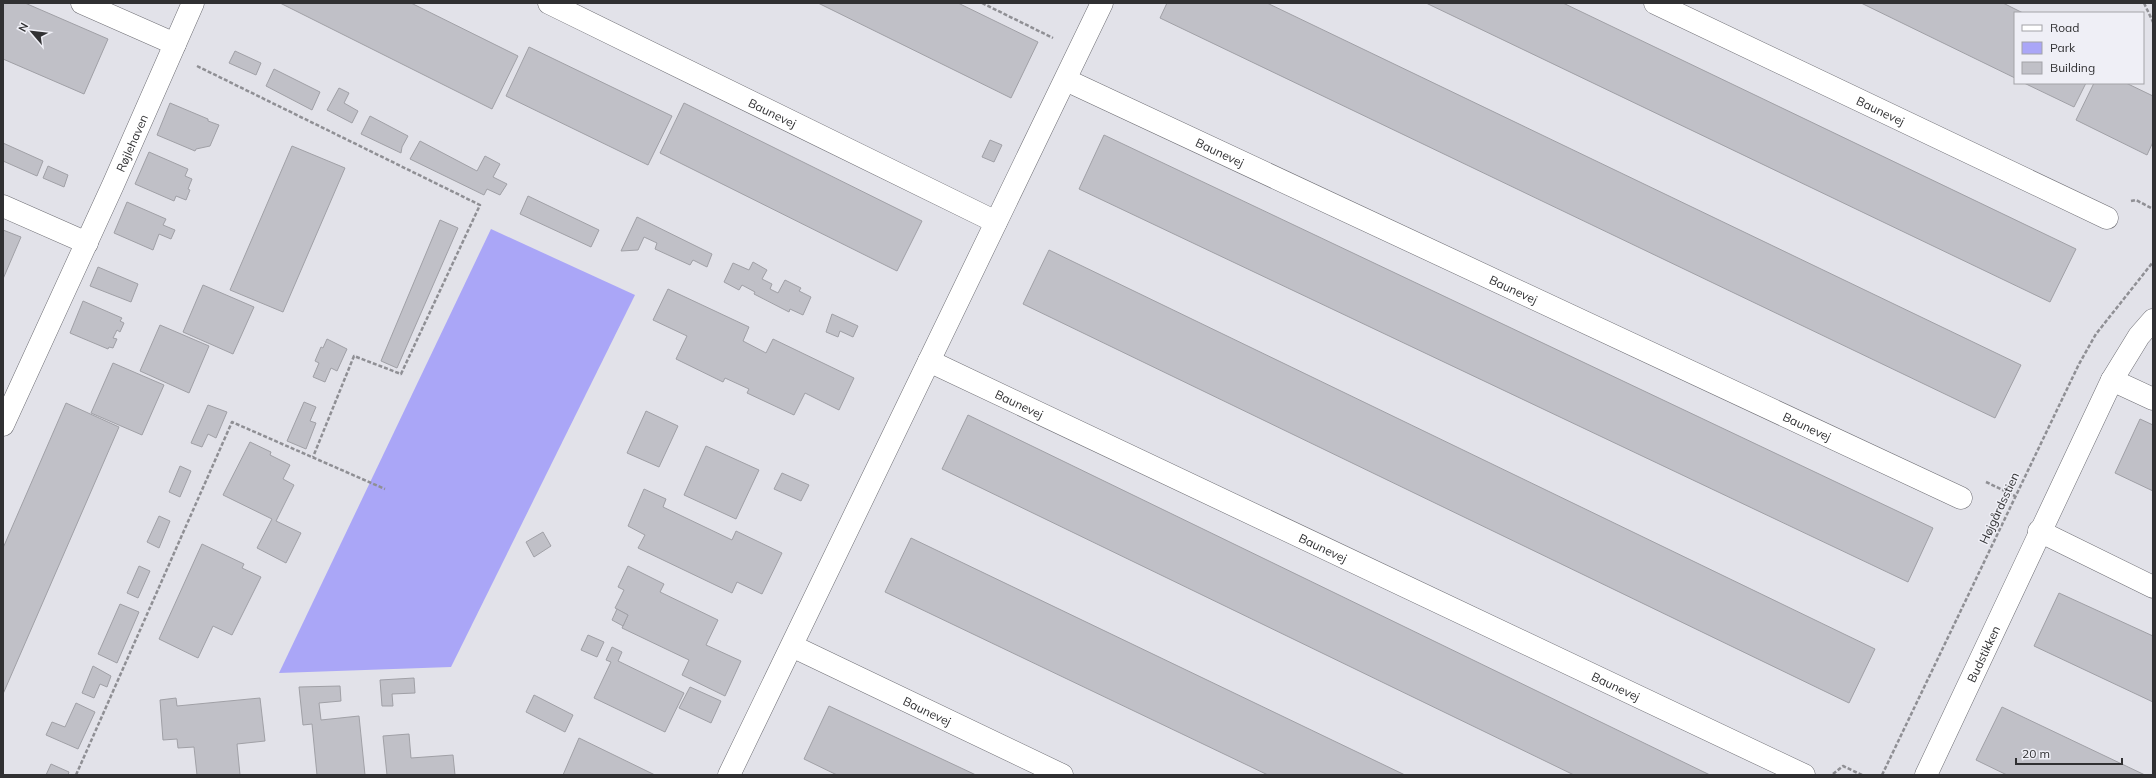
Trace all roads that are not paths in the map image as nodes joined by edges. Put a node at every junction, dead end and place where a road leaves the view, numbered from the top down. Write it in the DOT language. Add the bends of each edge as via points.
graph roads {
  1 [pos="82,3"];
  2 [pos="193,3"];
  3 [pos="549,3"];
  4 [pos="1102,3"];
  5 [pos="1655,3"];
  6 [pos="173,48"];
  7 [pos="1066,80"];
  8 [pos="3,206"];
  9 [pos="2107,218"];
  10 [pos="996,222"];
  11 [pos="87,243"];
  12 [pos="2153,320"];
  13 [pos="929,361"];
  14 [pos="2112,380"];
  15 [pos="2153,399"];
  16 [pos="3,425"];
  17 [pos="1961,498"];
  18 [pos="2039,531"];
  19 [pos="2153,587"];
  20 [pos="792,646"];
  21 [pos="729,775"];
  22 [pos="1062,775"];
  23 [pos="1804,775"];
  24 [pos="1926,775"];
  1 -- 6 [label="street"];
  2 -- 6 [label="street, Røjlehaven"];
  3 -- 10 [label="street, Baunevej"];
  4 -- 7 [label="street"];
  5 -- 9 [label="street, Baunevej"];
  6 -- 11 [label="street, Røjlehaven"];
  7 -- 10 [label="street"];
  7 -- 17 [label="street, Baunevej"];
  8 -- 11 [label="street"];
  10 -- 13 [label="street"];
  11 -- 16 [label="street, Røjlehaven"];
  12 -- 14 [label="street, Budstikken" via="2139,336"];
  13 -- 20 [label="street"];
  13 -- 23 [label="street, Baunevej"];
  14 -- 15 [label="street"];
  14 -- 18 [label="street, Budstikken"];
  18 -- 19 [label="street"];
  18 -- 24 [label="street, Budstikken"];
  20 -- 21 [label="street"];
  20 -- 22 [label="street, Baunevej"];
}
